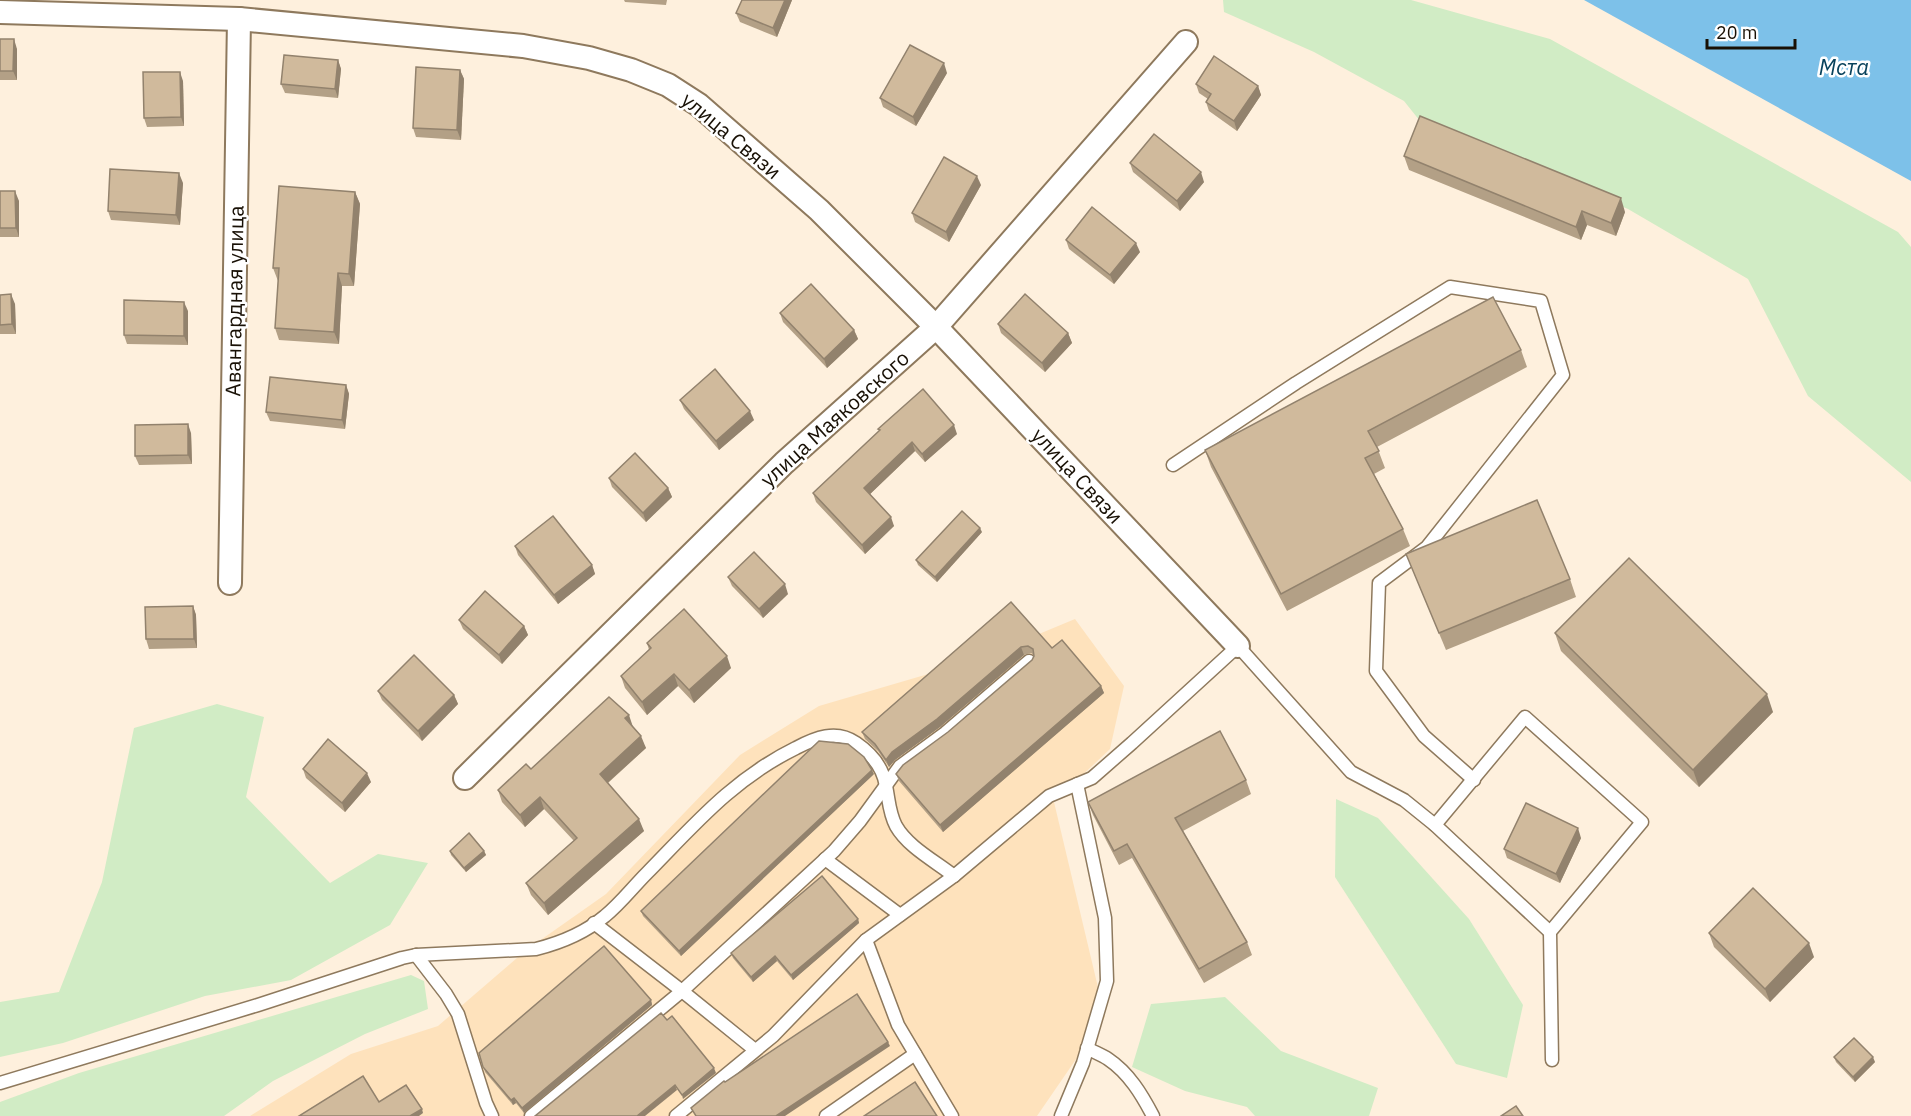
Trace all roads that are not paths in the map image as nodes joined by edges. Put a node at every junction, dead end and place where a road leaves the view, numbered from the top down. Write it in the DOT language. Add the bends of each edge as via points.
graph roads {
  1 [pos="0,12"];
  2 [pos="239,19"];
  3 [pos="1186,42"];
  4 [pos="936,327"];
  5 [pos="1173,465"];
  6 [pos="230,583"];
  7 [pos="1238,645"];
  8 [pos="1029,661"];
  9 [pos="465,778"];
  10 [pos="1474,780"];
  11 [pos="1077,784"];
  12 [pos="886,785"];
  13 [pos="1435,825"];
  14 [pos="825,859"];
  15 [pos="954,876"];
  16 [pos="900,915"];
  17 [pos="594,923"];
  18 [pos="1550,932"];
  19 [pos="866,940"];
  20 [pos="417,955"];
  21 [pos="682,991"];
  22 [pos="1087,1048"];
  23 [pos="755,1050"];
  24 [pos="915,1054"];
  25 [pos="1552,1060"];
  26 [pos="0,1083"];
  27 [pos="492,1116"];
  28 [pos="531,1116"];
  29 [pos="675,1116"];
  30 [pos="825,1116"];
  31 [pos="952,1116"];
  32 [pos="1061,1116"];
  33 [pos="1154,1116"];
  1 -- 2 [label="street, улица Связи"];
  2 -- 4 [label="street, улица Связи" via="523,46 589,58 668,85 699,105 819,210"];
  2 -- 6 [label="street, Авангардная улица"];
  3 -- 4 [label="street, улица Маяковского"];
  4 -- 7 [label="street, улица Связи"];
  4 -- 9 [label="street, улица Маяковского" via="784,463"];
  5 -- 10 [label="lane" via="1449,287 1541,301 1563,375 1427,547 1379,583 1376,671 1424,736"];
  7 -- 11 [label="lane" via="1092,778"];
  7 -- 13 [label="lane" via="1351,772 1404,800"];
  8 -- 12 [label="lane" via="900,766"];
  10 -- 13 [label="lane"];
  10 -- 18 [label="lane" via="1526,717 1642,822"];
  11 -- 15 [label="lane" via="1049,796"];
  11 -- 22 [label="lane" via="1105,918 1107,961 1107,981"];
  12 -- 14 [label="lane"];
  12 -- 15 [label="lane" via="895,825 907,841"];
  12 -- 17 [label="lane" via="882,768 854,741 835,735 815,738 758,769 718,800"];
  13 -- 18 [label="lane"];
  14 -- 16 [label="lane"];
  14 -- 21 [label="lane"];
  15 -- 16 [label="lane"];
  16 -- 19 [label="lane"];
  17 -- 20 [label="lane" via="536,949"];
  17 -- 21 [label="lane"];
  18 -- 25 [label="lane"];
  19 -- 23 [label="lane"];
  19 -- 24 [label="lane" via="898,1025"];
  20 -- 26 [label="lane"];
  20 -- 27 [label="lane" via="458,1014"];
  21 -- 23 [label="lane"];
  21 -- 28 [label="lane"];
  22 -- 32 [label="lane"];
  22 -- 33 [label="lane" via="1125,1075"];
  23 -- 29 [label="lane"];
  24 -- 30 [label="lane"];
  24 -- 31 [label="lane"];
}
